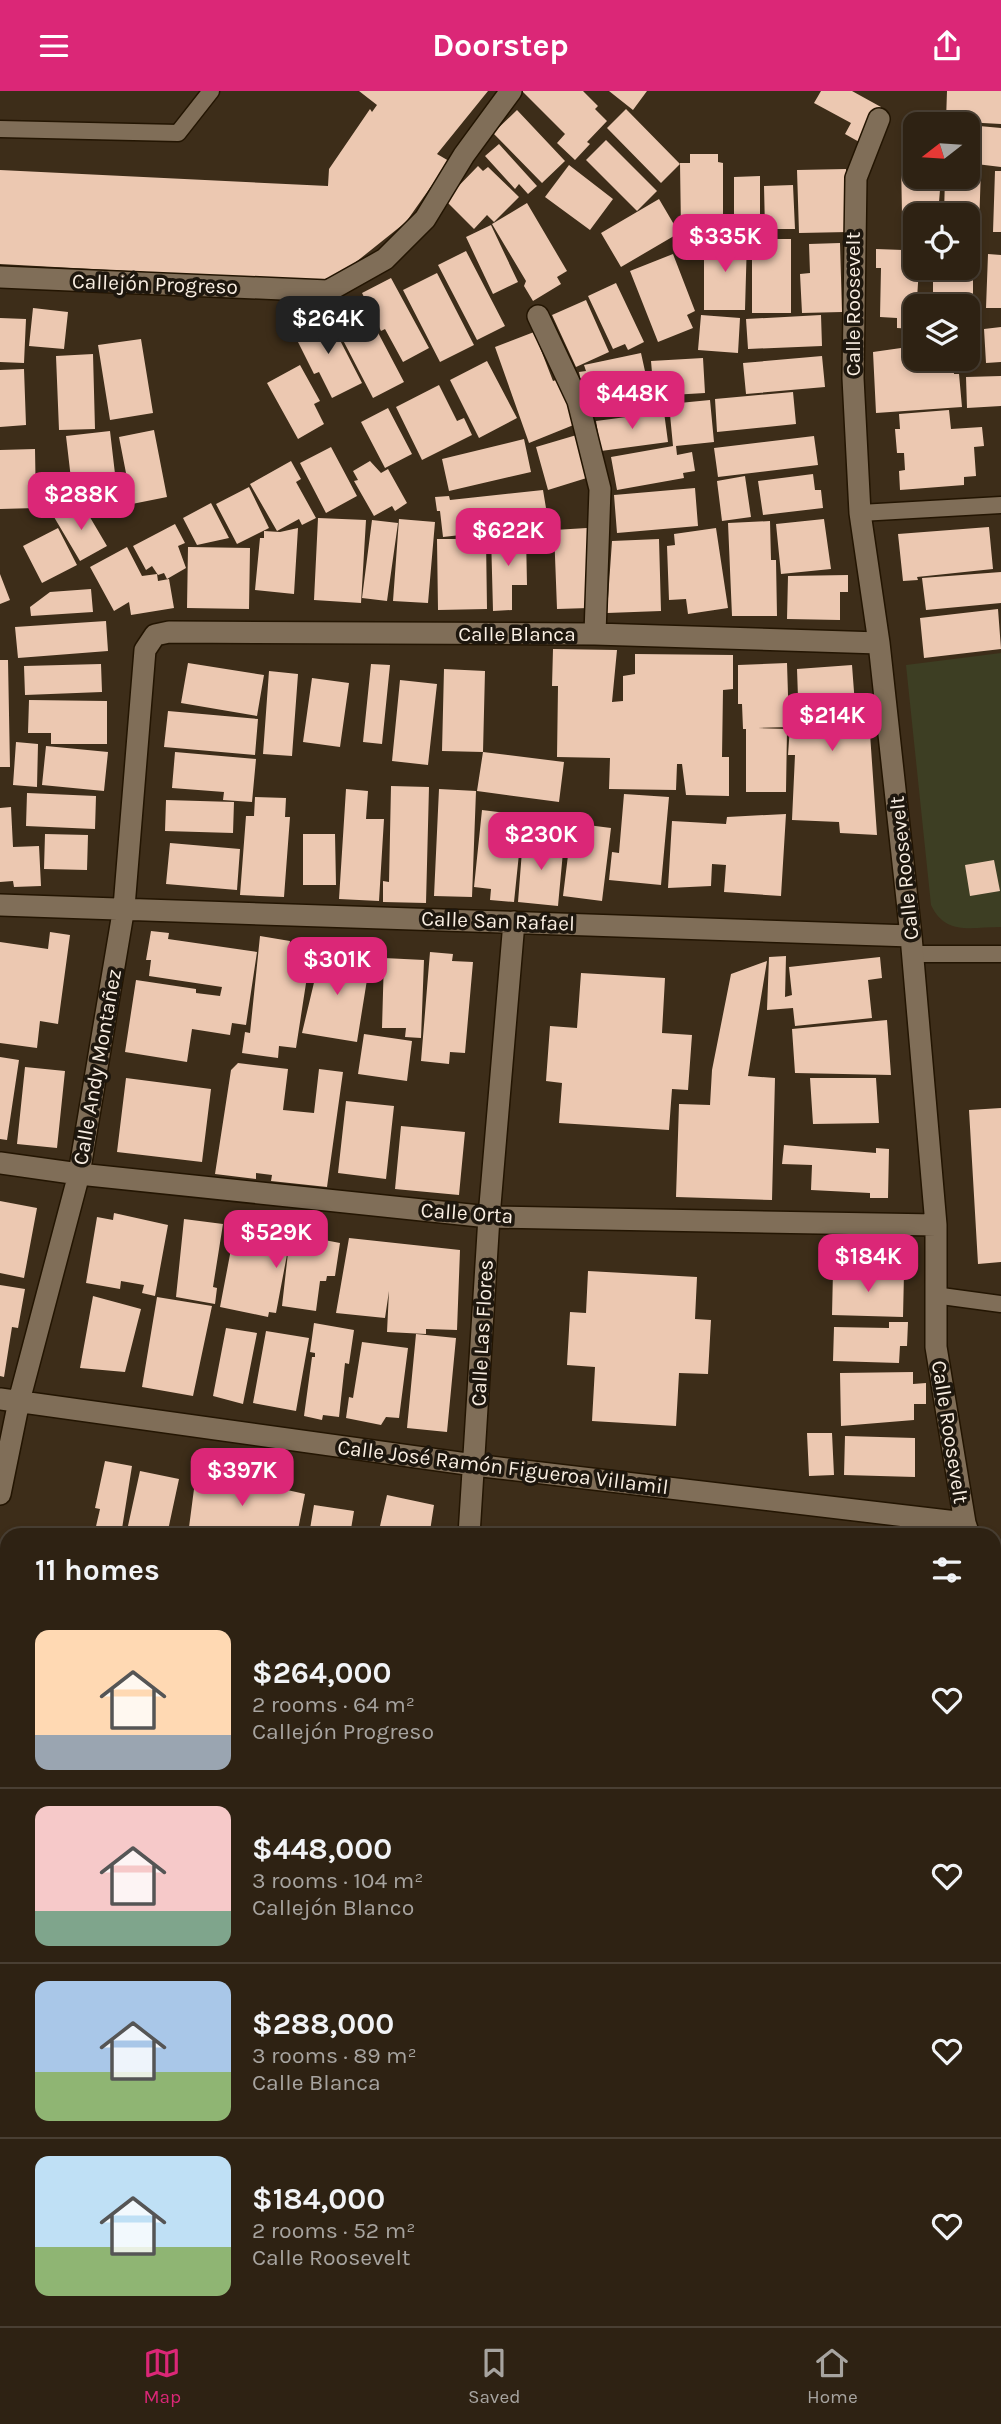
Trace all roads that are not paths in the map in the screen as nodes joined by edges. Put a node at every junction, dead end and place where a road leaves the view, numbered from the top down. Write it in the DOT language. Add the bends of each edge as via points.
graph roads {
  1 [pos="211,91"];
  2 [pos="512,91"];
  3 [pos="879,119"];
  4 [pos="0,129"];
  5 [pos="0,277"];
  6 [pos="538,316"];
  7 [pos="1001,505"];
  8 [pos="860,513"];
  9 [pos="595,634"];
  10 [pos="155,635"];
  11 [pos="879,643"];
  12 [pos="0,905"];
  13 [pos="124,907"];
  14 [pos="514,922"];
  15 [pos="912,945"];
  16 [pos="1001,954"];
  17 [pos="0,1163"];
  18 [pos="79,1174"];
  19 [pos="489,1217"];
  20 [pos="936,1226"];
  21 [pos="934,1295"];
  22 [pos="1001,1304"];
  23 [pos="9,1400"];
  24 [pos="474,1465"];
  25 [pos="0,1494"];
  26 [pos="470,1528"];
  27 [pos="959,1528"];
  28 [pos="967,1528"];
  1 -- 4 [label="lane" via="178,133"];
  2 -- 5 [label="street, Callejón Progreso" via="464,155 425,219 384,259 328,291"];
  3 -- 8 [label="street, Calle Roosevelt" via="856,178 853,378"];
  6 -- 9 [label="street" via="578,401 600,489"];
  7 -- 8 [label="lane"];
  8 -- 11 [label="street, Calle Roosevelt"];
  9 -- 10 [label="street, Calle Blanca"];
  9 -- 11 [label="street, Calle Blanca"];
  10 -- 13 [label="street, Calle Andy Montañez" via="145,650"];
  11 -- 15 [label="street, Calle Roosevelt"];
  12 -- 13 [label="street, Calle San Rafael"];
  13 -- 14 [label="street, Calle San Rafael"];
  13 -- 18 [label="street, Calle Andy Montañez"];
  14 -- 15 [label="street, Calle San Rafael"];
  14 -- 19 [label="street, Calle Las Flores"];
  15 -- 16 [label="lane"];
  15 -- 20 [label="street, Calle Roosevelt"];
  17 -- 18 [label="street, Calle Orta"];
  18 -- 19 [label="street, Calle Orta"];
  18 -- 23 [label="street, Calle Andy Montañez"];
  19 -- 20 [label="street, Calle Orta"];
  19 -- 24 [label="street, Calle Las Flores"];
  20 -- 21 [label="street, Calle Roosevelt"];
  21 -- 22 [label="lane"];
  21 -- 28 [label="street, Calle Roosevelt" via="936,1347"];
  23 -- 24 [label="street, Calle José Ramón Figueroa Villamil"];
  23 -- 25 [label="street, Calle Andy Montañez"];
  24 -- 26 [label="street, Calle Las Flores"];
  24 -- 27 [label="street, Calle José Ramón Figueroa Villamil"];
}
